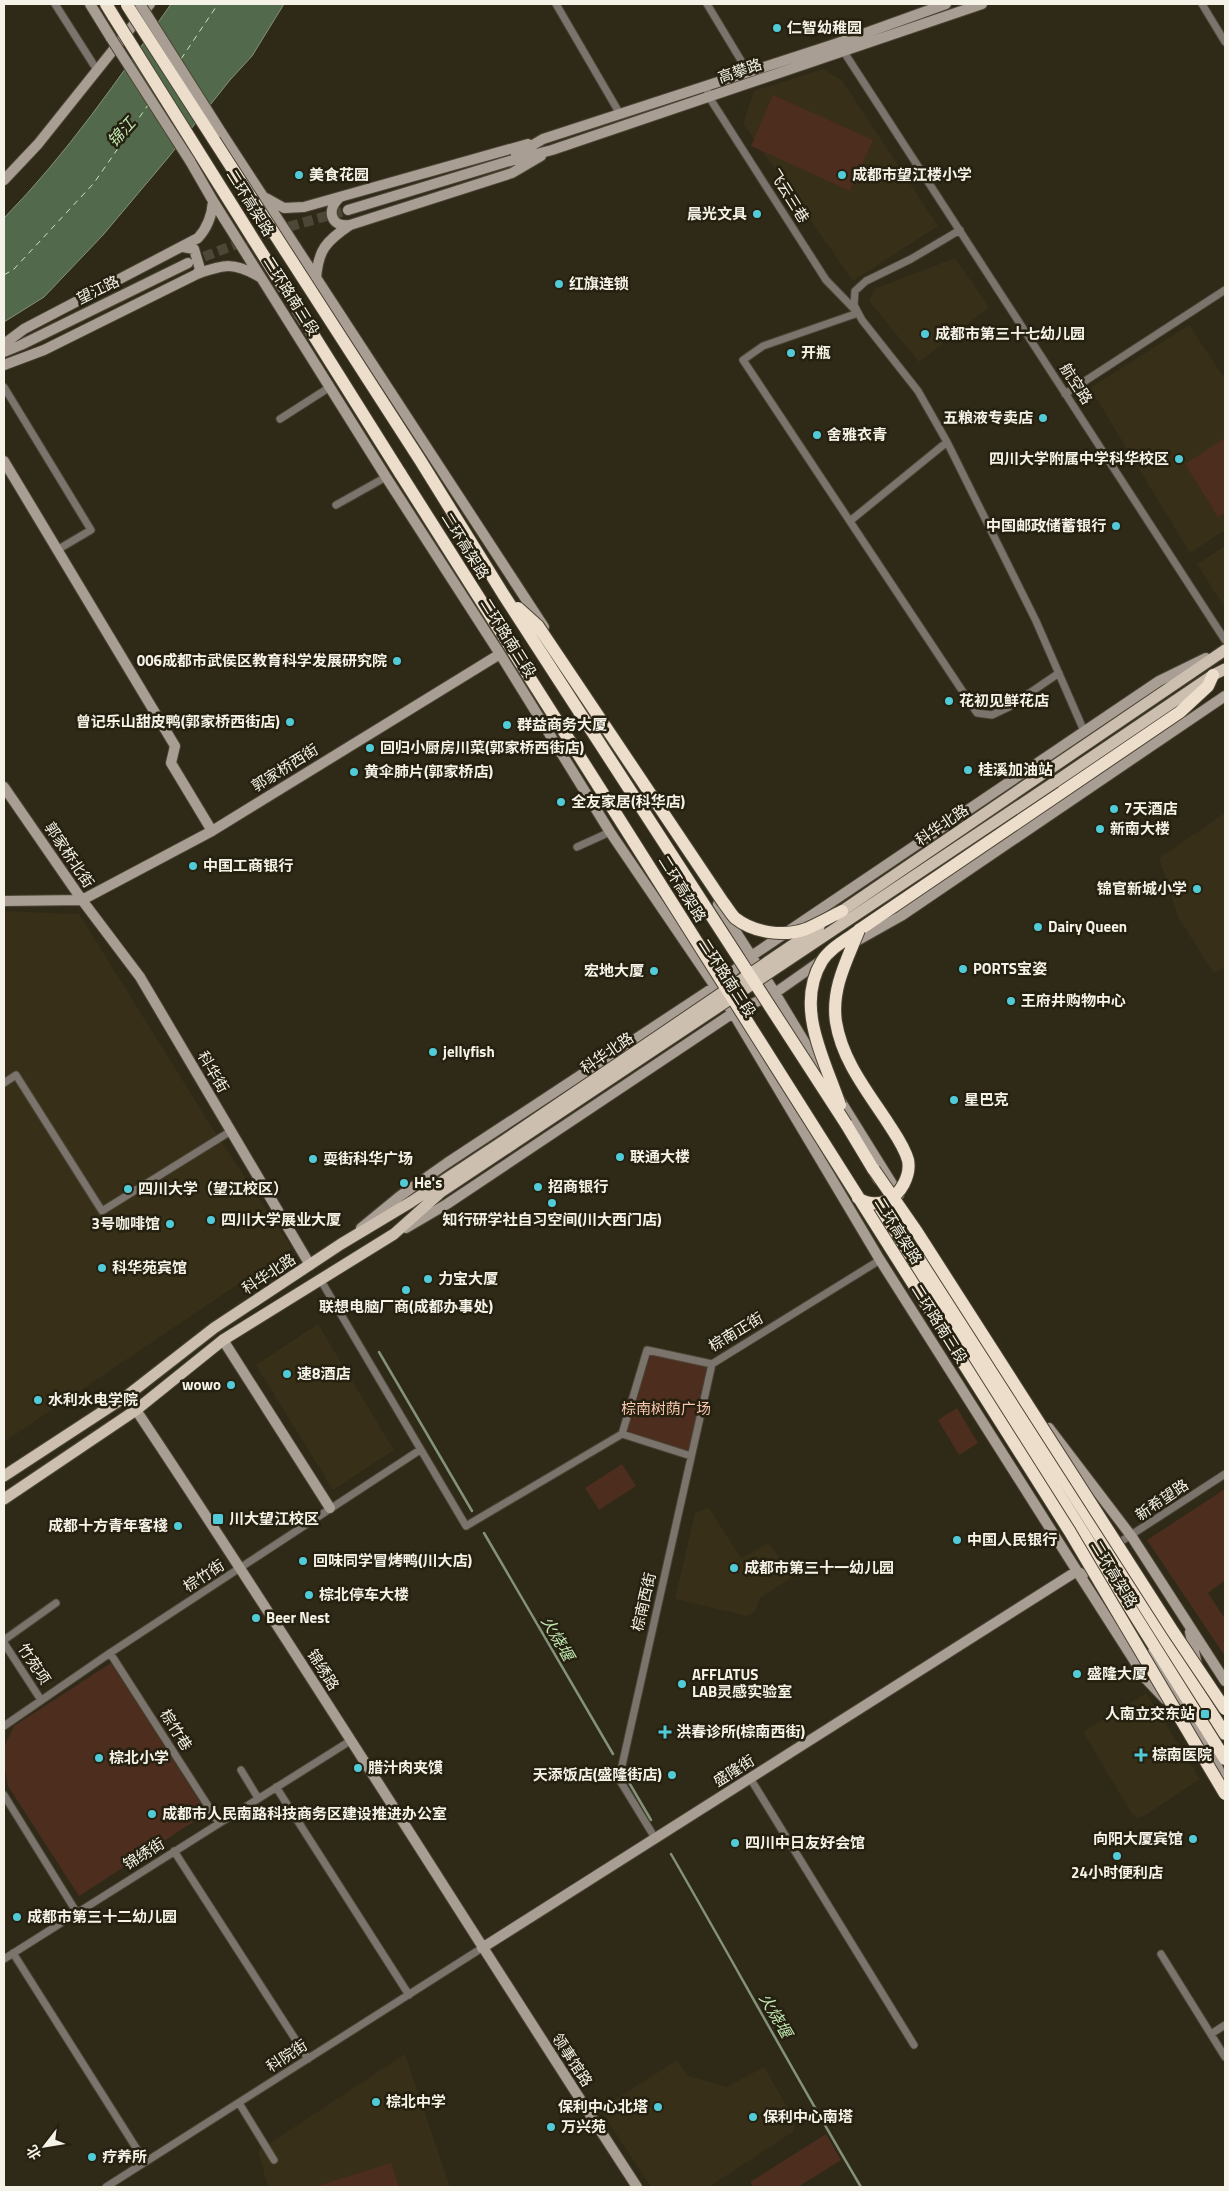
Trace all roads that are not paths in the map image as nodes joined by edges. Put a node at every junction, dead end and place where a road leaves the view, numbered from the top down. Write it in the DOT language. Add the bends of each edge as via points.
graph roads {
  1 [pos="55,4"];
  2 [pos="90,4"];
  3 [pos="106,4"];
  4 [pos="126,4"];
  5 [pos="140,4"];
  6 [pos="150,4"];
  7 [pos="556,4"];
  8 [pos="706,4"];
  9 [pos="946,4"];
  10 [pos="982,4"];
  11 [pos="1202,4"];
  12 [pos="1225,42"];
  13 [pos="841,47"];
  14 [pos="98,70"];
  15 [pos="748,72"];
  16 [pos="706,86"];
  17 [pos="709,97"];
  18 [pos="620,114"];
  19 [pos="543,140"];
  20 [pos="552,150"];
  21 [pos="506,162"];
  22 [pos="4,180"];
  23 [pos="264,197"];
  24 [pos="340,197"];
  25 [pos="213,201"];
  26 [pos="348,210"];
  27 [pos="350,225"];
  28 [pos="960,230"];
  29 [pos="183,247"];
  30 [pos="188,263"];
  31 [pos="197,274"];
  32 [pos="262,278"];
  33 [pos="316,279"];
  34 [pos="1225,290"];
  35 [pos="858,314"];
  36 [pos="4,344"];
  37 [pos="21,345"];
  38 [pos="4,352"];
  39 [pos="4,360"];
  40 [pos="4,365"];
  41 [pos="4,387"];
  42 [pos="330,387"];
  43 [pos="1065,394"];
  44 [pos="280,419"];
  45 [pos="948,442"];
  46 [pos="4,461"];
  47 [pos="386,477"];
  48 [pos="336,505"];
  49 [pos="850,521"];
  50 [pos="57,550"];
  51 [pos="505,597"];
  52 [pos="1225,640"];
  53 [pos="1225,649"];
  54 [pos="500,654"];
  55 [pos="1225,669"];
  56 [pos="1058,673"];
  57 [pos="1214,675"];
  58 [pos="1225,696"];
  59 [pos="1084,731"];
  60 [pos="4,787"];
  61 [pos="606,798"];
  62 [pos="212,831"];
  63 [pos="610,832"];
  64 [pos="577,847"];
  65 [pos="82,900"];
  66 [pos="4,901"];
  67 [pos="842,911"];
  68 [pos="859,930"];
  69 [pos="750,957"];
  70 [pos="716,986"];
  71 [pos="775,993"];
  72 [pos="733,1013"];
  73 [pos="4,1083"];
  74 [pos="846,1124"];
  75 [pos="231,1131"];
  76 [pos="511,1141"];
  77 [pos="874,1170"];
  78 [pos="844,1174"];
  79 [pos="394,1234"];
  80 [pos="342,1244"];
  81 [pos="880,1260"];
  82 [pos="310,1265"];
  83 [pos="320,1279"];
  84 [pos="224,1340"];
  85 [pos="712,1364"];
  86 [pos="1022,1394"];
  87 [pos="136,1410"];
  88 [pos="622,1434"];
  89 [pos="420,1450"];
  90 [pos="691,1456"];
  91 [pos="1225,1474"];
  92 [pos="4,1476"];
  93 [pos="4,1499"];
  94 [pos="330,1508"];
  95 [pos="1132,1537"];
  96 [pos="1112,1548"];
  97 [pos="241,1568"];
  98 [pos="1078,1572"];
  99 [pos="56,1603"];
  100 [pos="1189,1627"];
  101 [pos="4,1642"];
  102 [pos="110,1653"];
  103 [pos="1168,1657"];
  104 [pos="1225,1681"];
  105 [pos="1173,1689"];
  106 [pos="41,1700"];
  107 [pos="1225,1708"];
  108 [pos="1202,1709"];
  109 [pos="4,1726"];
  110 [pos="1225,1734"];
  111 [pos="1206,1736"];
  112 [pos="350,1742"];
  113 [pos="1225,1759"];
  114 [pos="241,1770"];
  115 [pos="750,1778"];
  116 [pos="276,1787"];
  117 [pos="1225,1792"];
  118 [pos="4,1795"];
  119 [pos="258,1798"];
  120 [pos="7,1807"];
  121 [pos="219,1823"];
  122 [pos="655,1838"];
  123 [pos="174,1851"];
  124 [pos="77,1913"];
  125 [pos="482,1948"];
  126 [pos="14,1953"];
  127 [pos="1161,1954"];
  128 [pos="4,1959"];
  129 [pos="409,1995"];
  130 [pos="1225,2025"];
  131 [pos="1211,2034"];
  132 [pos="914,2044"];
  133 [pos="1225,2057"];
  134 [pos="308,2059"];
  135 [pos="240,2103"];
  136 [pos="274,2160"];
  137 [pos="145,2162"];
  138 [pos="106,2187"];
  139 [pos="637,2187"];
  1 -- 14 [label="street"];
  2 -- 25 [label="main road, 二环路南三段, bridge"];
  3 -- 61 [label="highway, 二环高架路, bridge"];
  4 -- 51 [label="highway, 二环高架路, bridge"];
  5 -- 23 [label="main road, 二环路南三段, bridge"];
  6 -- 14 [label="main road"];
  7 -- 18 [label="street"];
  8 -- 15 [label="street"];
  9 -- 13 [label="main road, 高攀路"];
  10 -- 13 [label="main road, 高攀路"];
  11 -- 12 [label="street"];
  13 -- 15 [label="main road, 高攀路"];
  13 -- 17 [label="main road, 高攀路"];
  13 -- 28 [label="street, 航空路"];
  14 -- 22 [label="main road"];
  15 -- 16 [label="main road, 高攀路"];
  16 -- 17 [label="street, 飞云三巷"];
  16 -- 18 [label="main road, 高攀路"];
  17 -- 20 [label="main road, 高攀路"];
  17 -- 35 [label="street, 飞云三巷" via="826,280"];
  18 -- 19 [label="main road, 高攀路"];
  19 -- 21 [label="main road, 高攀路"];
  19 -- 24 [label="main road"];
  20 -- 21 [label="main road, 高攀路"];
  20 -- 27 [label="main road" via="512,174"];
  21 -- 26 [label="main road, 高攀路"];
  23 -- 24 [label="main road" via="284,208 295,208"];
  23 -- 33 [label="main road, 二环路南三段"];
  24 -- 27 [label="main road" via="332,204 332,215 339,224"];
  25 -- 29 [label="main road" via="206,228 198,238"];
  25 -- 32 [label="main road, 二环路南三段"];
  27 -- 33 [label="main road" via="322,249"];
  28 -- 35 [label="street" via="866,281 855,291 854,305"];
  28 -- 43 [label="street, 航空路"];
  29 -- 31 [label="main road" via="194,249 200,269"];
  29 -- 36 [label="main road" via="24,329"];
  30 -- 37 [label="main road, 望江路"];
  31 -- 32 [label="main road" via="230,266 243,267"];
  31 -- 40 [label="main road" via="44,350"];
  32 -- 42 [label="main road, 二环路南三段"];
  33 -- 69 [label="main road, 二环路南三段" via="634,766"];
  34 -- 43 [label="street"];
  35 -- 45 [label="street, 飞云三巷" via="918,391"];
  35 -- 49 [label="street" via="763,346 743,360"];
  37 -- 38 [label="main road, 望江路"];
  37 -- 39 [label="main road, 望江路"];
  41 -- 50 [label="street" via="91,530"];
  42 -- 44 [label="street"];
  42 -- 47 [label="main road, 二环路南三段"];
  43 -- 52 [label="street, 航空路"];
  45 -- 49 [label="street"];
  45 -- 56 [label="street, 飞云三巷"];
  46 -- 50 [label="main road"];
  47 -- 48 [label="street"];
  47 -- 54 [label="main road, 二环路南三段"];
  49 -- 56 [label="street" via="977,713 992,715"];
  50 -- 62 [label="main road" via="175,746 171,763"];
  51 -- 67 [label="highway, bridge" via="538,626 735,918 754,928 790,933 807,929"];
  51 -- 74 [label="highway, 二环高架路, bridge"];
  53 -- 59 [label="main road" via="1160,681"];
  53 -- 67 [label="main road, 科华北路, bridge"];
  54 -- 62 [label="main road, 郭家桥西街"];
  54 -- 63 [label="main road, 二环路南三段"];
  55 -- 57 [label="main road"];
  56 -- 59 [label="street, 飞云三巷"];
  57 -- 68 [label="highway" via="1208,686 1180,712"];
  57 -- 76 [label="main road, bridge"];
  58 -- 71 [label="main road" via="902,916 819,962"];
  59 -- 69 [label="main road"];
  60 -- 65 [label="main road, 郭家桥北街"];
  61 -- 68 [label="highway, bridge" via="692,948 836,1178 847,1192 867,1204 893,1198 904,1184 908,1160 848,1061 836,1022 837,988"];
  61 -- 78 [label="highway, 二环高架路, bridge"];
  62 -- 65 [label="main road, 郭家桥西街"];
  63 -- 64 [label="street"];
  63 -- 70 [label="main road, 二环路南三段"];
  65 -- 66 [label="main road, 郭家桥北街"];
  65 -- 75 [label="main road, 科华街" via="140,977"];
  67 -- 76 [label="main road, 科华北路, bridge"];
  68 -- 74 [label="highway, bridge" via="823,961 812,989 810,1005 813,1028"];
  69 -- 70 [label="main road"];
  69 -- 71 [label="main road, 二环路南三段"];
  70 -- 72 [label="main road, 二环路南三段"];
  70 -- 80 [label="main road" via="447,1163 400,1196"];
  71 -- 72 [label="main road"];
  71 -- 86 [label="main road, 二环路南三段"];
  72 -- 79 [label="main road" via="447,1204"];
  72 -- 81 [label="main road, 二环路南三段"];
  73 -- 75 [label="street" via="16,1075 102,1211"];
  74 -- 77 [label="highway, 二环高架路"];
  75 -- 82 [label="main road, 科华街"];
  76 -- 79 [label="main road, 科华北路" via="441,1192"];
  76 -- 80 [label="main road, 科华北路"];
  77 -- 103 [label="highway, bridge" via="916,1246"];
  77 -- 107 [label="highway, 二环高架路, bridge"];
  78 -- 103 [label="highway, bridge" via="904,1250"];
  78 -- 117 [label="highway, 二环高架路, bridge" via="1070,1532"];
  79 -- 83 [label="main road, 科华北路"];
  80 -- 82 [label="main road, 科华北路"];
  81 -- 85 [label="street, 棕南正街"];
  81 -- 98 [label="main road, 二环路南三段"];
  82 -- 92 [label="main road, 科华北路" via="214,1328 128,1395"];
  83 -- 84 [label="main road, 科华北路"];
  83 -- 89 [label="street"];
  84 -- 87 [label="main road, 科华北路"];
  84 -- 94 [label="main road"];
  85 -- 88 [label="street, 棕南正街" via="647,1350"];
  85 -- 90 [label="street, 棕南西街"];
  86 -- 95 [label="main road, 二环路南三段"];
  86 -- 96 [label="main road"];
  87 -- 93 [label="main road, 科华北路"];
  87 -- 97 [label="main road, 锦绣路"];
  88 -- 89 [label="street" via="466,1526"];
  88 -- 90 [label="street"];
  89 -- 94 [label="street, 棕竹街"];
  90 -- 122 [label="street, 棕南西街" via="619,1779"];
  91 -- 95 [label="street, 新希望路"];
  94 -- 97 [label="street, 棕竹街"];
  95 -- 96 [label="street, 新希望路"];
  95 -- 100 [label="main road, 二环路南三段"];
  96 -- 108 [label="main road" via="1179,1651"];
  97 -- 102 [label="street, 棕竹街"];
  97 -- 112 [label="main road, 锦绣路"];
  98 -- 105 [label="main road" via="1115,1594"];
  98 -- 111 [label="main road, 二环路南三段" via="1146,1679"];
  98 -- 115 [label="main road, 盛隆街"];
  99 -- 101 [label="street"];
  100 -- 104 [label="main road, 二环路南三段"];
  100 -- 108 [label="main road"];
  101 -- 106 [label="street, 竹苑项"];
  102 -- 106 [label="street, 棕竹街"];
  102 -- 121 [label="street, 棕竹巷"];
  103 -- 108 [label="highway"];
  105 -- 108 [label="main road"];
  105 -- 111 [label="main road"];
  106 -- 109 [label="street, 棕竹街"];
  108 -- 110 [label="highway"];
  108 -- 111 [label="highway"];
  111 -- 113 [label="highway"];
  111 -- 117 [label="main road"];
  112 -- 116 [label="street, 锦绣街"];
  112 -- 125 [label="main road, 锦绣路"];
  114 -- 119 [label="street"];
  115 -- 122 [label="main road, 盛隆街"];
  115 -- 132 [label="street"];
  116 -- 119 [label="street, 锦绣街"];
  116 -- 129 [label="street"];
  118 -- 120 [label="street"];
  119 -- 121 [label="street, 锦绣街"];
  120 -- 124 [label="street"];
  121 -- 123 [label="street, 锦绣街"];
  122 -- 125 [label="main road, 盛隆街"];
  123 -- 124 [label="street, 锦绣街"];
  123 -- 134 [label="street"];
  124 -- 126 [label="street, 锦绣街"];
  125 -- 129 [label="street, 科院街"];
  125 -- 139 [label="main road, 领事馆路"];
  126 -- 128 [label="street, 锦绣街"];
  126 -- 137 [label="street"];
  127 -- 131 [label="street"];
  129 -- 134 [label="street, 科院街"];
  130 -- 131 [label="street"];
  131 -- 133 [label="street"];
  134 -- 135 [label="street, 科院街"];
  135 -- 136 [label="street"];
  135 -- 137 [label="street, 科院街"];
  137 -- 138 [label="street, 科院街"];
}
